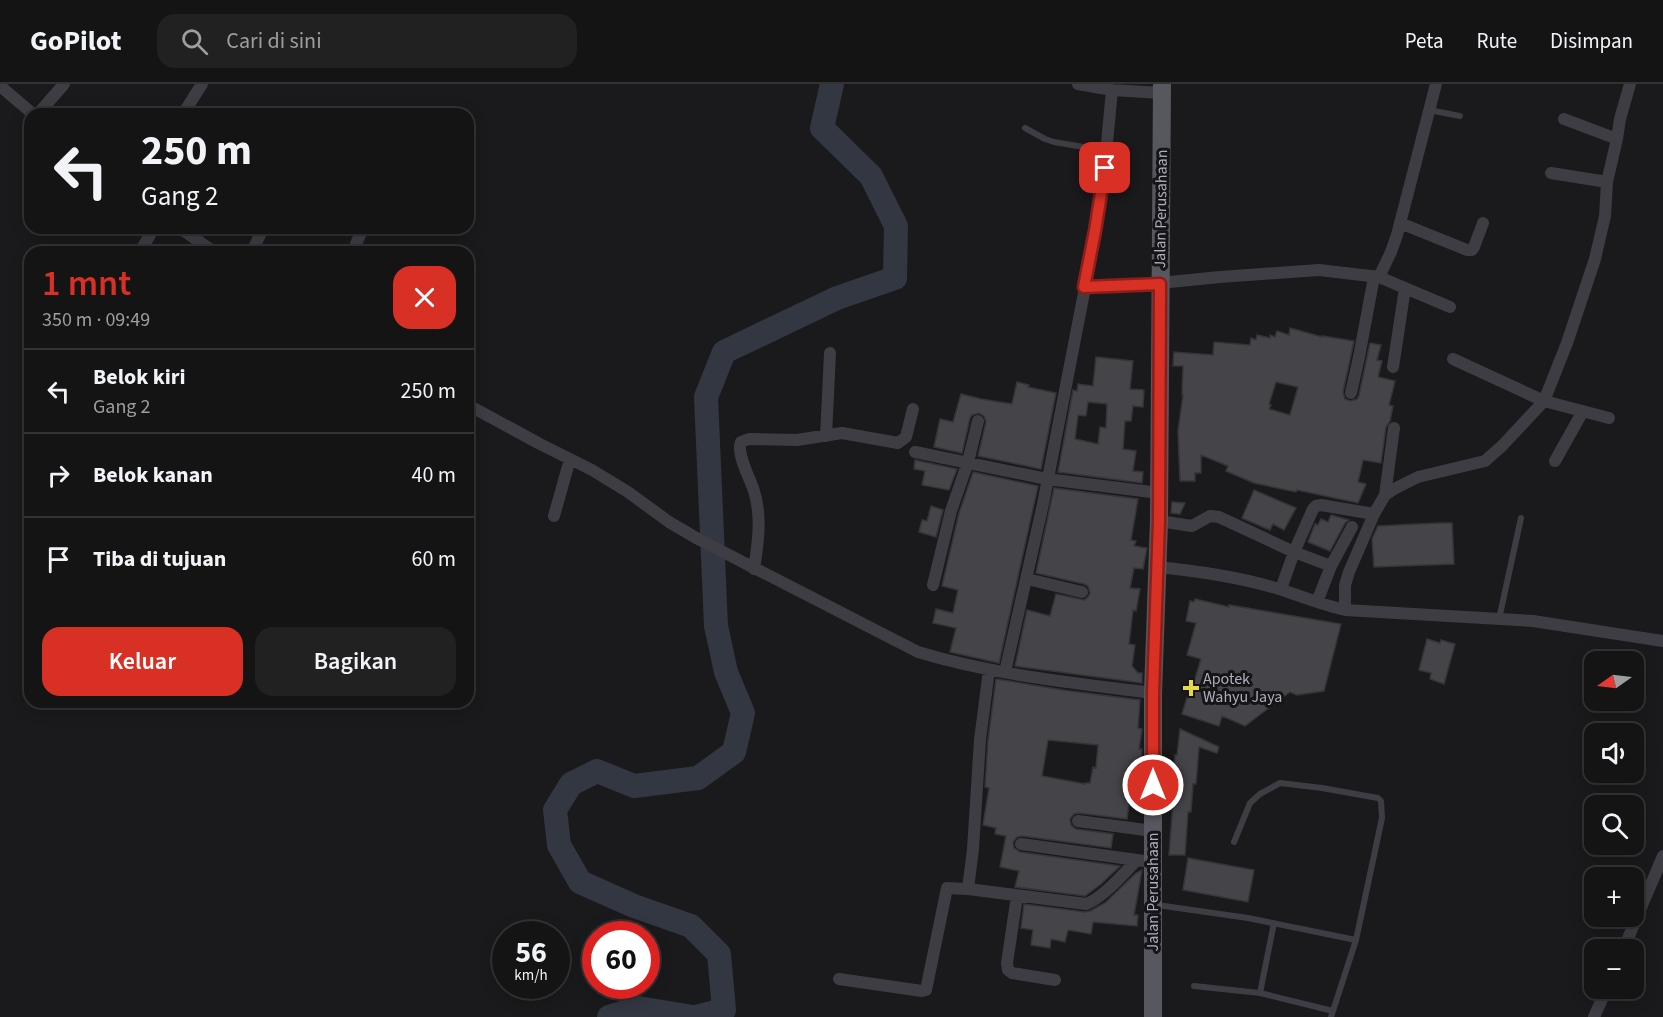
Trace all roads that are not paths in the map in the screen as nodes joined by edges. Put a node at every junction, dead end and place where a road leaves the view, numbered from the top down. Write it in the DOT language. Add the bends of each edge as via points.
graph roads {
  1 [pos="64,84"];
  2 [pos="202,84"];
  3 [pos="1078,84"];
  4 [pos="1436,84"];
  5 [pos="1630,84"];
  6 [pos="0,86"];
  7 [pos="1162,88"];
  8 [pos="1112,90"];
  9 [pos="26,108"];
  10 [pos="43,108"];
  11 [pos="187,108"];
  12 [pos="1429,110"];
  13 [pos="1460,116"];
  14 [pos="1564,119"];
  15 [pos="1025,128"];
  16 [pos="1617,140"];
  17 [pos="1107,151"];
  18 [pos="1551,173"];
  19 [pos="1607,182"];
  20 [pos="1400,223"];
  21 [pos="1483,223"];
  22 [pos="188,234"];
  23 [pos="360,234"];
  24 [pos="356,244"];
  25 [pos="206,246"];
  26 [pos="1377,277"];
  27 [pos="1160,284"];
  28 [pos="1084,287"];
  29 [pos="1405,288"];
  30 [pos="1450,307"];
  31 [pos="830,353"];
  32 [pos="1453,359"];
  33 [pos="1393,367"];
  34 [pos="1351,393"];
  35 [pos="1544,401"];
  36 [pos="474,408"];
  37 [pos="913,409"];
  38 [pos="1583,411"];
  39 [pos="1609,418"];
  40 [pos="978,421"];
  41 [pos="1394,428"];
  42 [pos="826,436"];
  43 [pos="915,452"];
  44 [pos="570,459"];
  45 [pos="1555,460"];
  46 [pos="968,462"];
  47 [pos="1047,479"];
  48 [pos="1159,494"];
  49 [pos="1385,495"];
  50 [pos="1374,514"];
  51 [pos="554,516"];
  52 [pos="1521,518"];
  53 [pos="1159,521"];
  54 [pos="1352,527"];
  55 [pos="1294,552"];
  56 [pos="1331,566"];
  57 [pos="1157,567"];
  58 [pos="754,569"];
  59 [pos="1027,579"];
  60 [pos="933,585"];
  61 [pos="1281,589"];
  62 [pos="1082,592"];
  63 [pos="1317,602"];
  64 [pos="1345,610"];
  65 [pos="1499,619"];
  66 [pos="1663,641"];
  67 [pos="989,670"];
  68 [pos="1005,672"];
  69 [pos="1153,693"];
  70 [pos="1078,822"];
  71 [pos="1153,831"];
  72 [pos="1234,842"];
  73 [pos="1021,844"];
  74 [pos="1663,856"];
  75 [pos="1145,861"];
  76 [pos="968,889"];
  77 [pos="1017,896"];
  78 [pos="1153,904"];
  79 [pos="1274,923"];
  80 [pos="1628,939"];
  81 [pos="1356,940"];
  82 [pos="839,979"];
  83 [pos="1055,980"];
  84 [pos="1194,986"];
  85 [pos="1260,993"];
  86 [pos="1602,999"];
  87 [pos="1332,1014"];
  88 [pos="1153,1017"];
  89 [pos="1594,1017"];
  1 -- 10 [label="street"];
  2 -- 11 [label="street"];
  3 -- 8 [label="street"];
  4 -- 12 [label="street"];
  5 -- 16 [label="street"];
  6 -- 9 [label="street"];
  7 -- 8 [label="street"];
  7 -- 27 [label="main road, Jalan Perusahaan"];
  8 -- 17 [label="street"];
  12 -- 13 [label="lane"];
  12 -- 20 [label="street"];
  14 -- 16 [label="street"];
  15 -- 17 [label="lane" via="1054,142"];
  16 -- 19 [label="street"];
  17 -- 28 [label="street"];
  18 -- 19 [label="street"];
  19 -- 35 [label="street" via="1605,216 1595,259"];
  20 -- 21 [label="street" via="1465,250 1472,250"];
  20 -- 26 [label="street" via="1391,252"];
  22 -- 25 [label="street"];
  23 -- 24 [label="street"];
  26 -- 27 [label="street" via="1320,270"];
  26 -- 29 [label="street"];
  26 -- 34 [label="street"];
  27 -- 28 [label="street"];
  27 -- 48 [label="main road, Jalan Perusahaan"];
  28 -- 47 [label="street"];
  29 -- 30 [label="street"];
  29 -- 33 [label="street"];
  31 -- 42 [label="street"];
  32 -- 35 [label="street"];
  35 -- 38 [label="street"];
  35 -- 49 [label="street" via="1485,461 1418,477"];
  36 -- 44 [label="street"];
  37 -- 42 [label="street" via="906,437 898,443 846,434"];
  38 -- 39 [label="street"];
  38 -- 45 [label="street"];
  40 -- 46 [label="street"];
  41 -- 49 [label="street"];
  42 -- 58 [label="street" via="745,440 740,444 758,513"];
  43 -- 46 [label="street"];
  44 -- 51 [label="street"];
  44 -- 58 [label="street" via="628,492 669,522"];
  46 -- 47 [label="street"];
  46 -- 60 [label="street"];
  47 -- 48 [label="street"];
  47 -- 59 [label="street"];
  48 -- 53 [label="main road, Jalan Perusahaan"];
  49 -- 50 [label="street"];
  50 -- 55 [label="street" via="1317,506"];
  50 -- 64 [label="street" via="1347,578"];
  52 -- 65 [label="lane"];
  53 -- 55 [label="street" via="1192,526 1210,516 1219,517"];
  53 -- 57 [label="main road, Jalan Perusahaan"];
  54 -- 56 [label="street"];
  55 -- 56 [label="street"];
  55 -- 61 [label="street"];
  56 -- 63 [label="street"];
  57 -- 61 [label="street"];
  57 -- 69 [label="main road, Jalan Perusahaan"];
  58 -- 67 [label="street" via="911,649"];
  59 -- 62 [label="street"];
  59 -- 68 [label="street"];
  61 -- 63 [label="street"];
  63 -- 64 [label="street"];
  64 -- 65 [label="street"];
  65 -- 66 [label="street"];
  67 -- 68 [label="street"];
  67 -- 76 [label="street"];
  68 -- 69 [label="street"];
  69 -- 71 [label="main road, Jalan Perusahaan"];
  70 -- 71 [label="street"];
  71 -- 75 [label="main road, Jalan Perusahaan"];
  72 -- 81 [label="lane" via="1250,803 1276,784 1379,799 1382,818"];
  73 -- 75 [label="street"];
  74 -- 80 [label="street"];
  75 -- 77 [label="street" via="1089,903"];
  75 -- 78 [label="main road, Jalan Perusahaan"];
  76 -- 77 [label="street"];
  76 -- 82 [label="street" via="947,889 926,990"];
  77 -- 83 [label="street" via="1008,970"];
  78 -- 79 [label="lane"];
  78 -- 88 [label="main road, Jalan Perusahaan"];
  79 -- 81 [label="lane"];
  79 -- 85 [label="lane"];
  81 -- 87 [label="lane"];
  84 -- 85 [label="lane"];
  85 -- 87 [label="lane"];
  86 -- 89 [label="street"];
}
